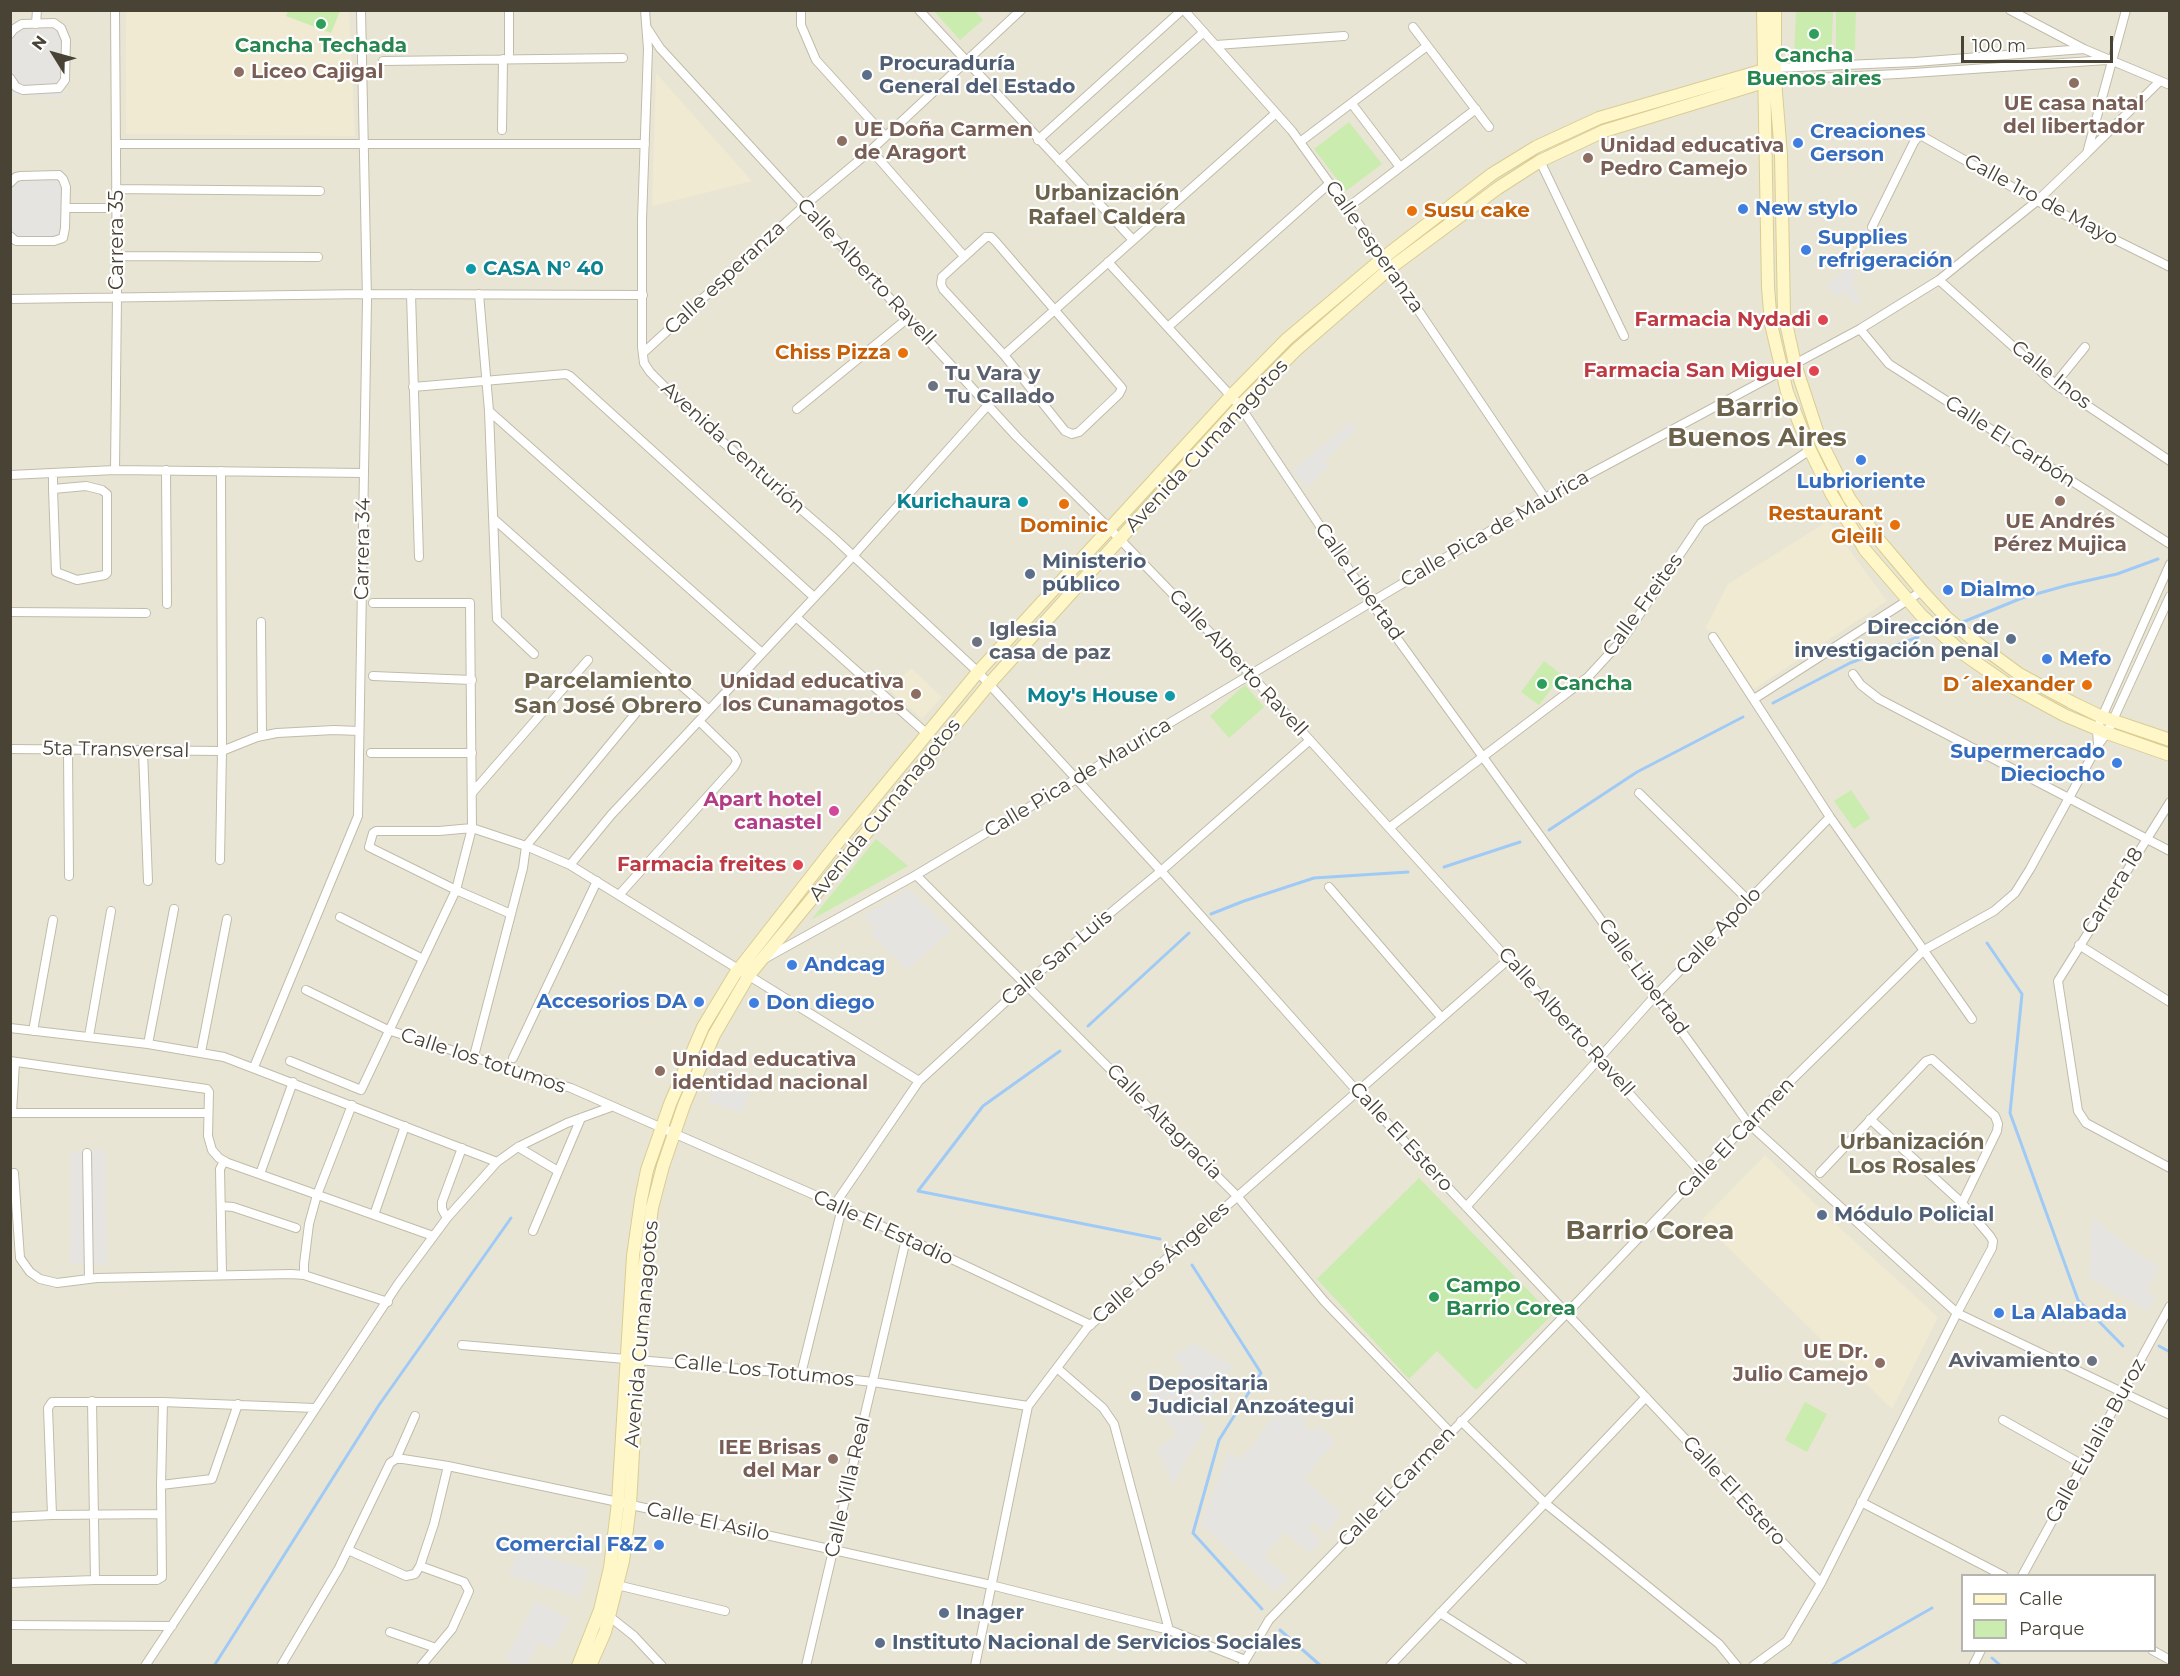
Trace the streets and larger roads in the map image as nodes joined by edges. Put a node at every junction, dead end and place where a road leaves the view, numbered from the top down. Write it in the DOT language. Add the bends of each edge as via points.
graph roads {
  1 [pos="37,10"];
  2 [pos="115,10"];
  3 [pos="361,10"];
  4 [pos="509,10"];
  5 [pos="645,10"];
  6 [pos="801,10"];
  7 [pos="919,10"];
  8 [pos="1021,10"];
  9 [pos="1183,10"];
  10 [pos="1763,10"];
  11 [pos="1775,10"];
  12 [pos="2010,10"];
  13 [pos="2126,10"];
  14 [pos="36,24"];
  15 [pos="1413,27"];
  16 [pos="647,28"];
  17 [pos="1204,32"];
  18 [pos="10,34"];
  19 [pos="1344,36"];
  20 [pos="1216,45"];
  21 [pos="1427,46"];
  22 [pos="2084,49"];
  23 [pos="623,58"];
  24 [pos="506,59"];
  25 [pos="382,61"];
  26 [pos="2110,61"];
  27 [pos="967,62"];
  28 [pos="1770,75"];
  29 [pos="10,78"];
  30 [pos="2160,81"];
  31 [pos="2169,85"];
  32 [pos="1352,105"];
  33 [pos="1476,109"];
  34 [pos="1276,112"];
  35 [pos="1489,127"];
  36 [pos="502,130"];
  37 [pos="885,136"];
  38 [pos="1038,140"];
  39 [pos="1300,142"];
  40 [pos="363,143"];
  41 [pos="116,144"];
  42 [pos="645,144"];
  43 [pos="871,150"];
  44 [pos="2087,153"];
  45 [pos="1059,161"];
  46 [pos="1540,161"];
  47 [pos="1400,167"];
  48 [pos="10,183"];
  49 [pos="1330,183"];
  50 [pos="116,189"];
  51 [pos="320,190"];
  52 [pos="2037,201"];
  53 [pos="804,206"];
  54 [pos="66,208"];
  55 [pos="117,208"];
  56 [pos="1347,208"];
  57 [pos="1872,227"];
  58 [pos="10,236"];
  59 [pos="1132,240"];
  60 [pos="117,256"];
  61 [pos="318,256"];
  62 [pos="964,256"];
  63 [pos="1108,262"];
  64 [pos="1386,264"];
  65 [pos="2169,267"];
  66 [pos="1939,280"];
  67 [pos="366,294"];
  68 [pos="411,294"];
  69 [pos="479,294"];
  70 [pos="643,294"];
  71 [pos="117,297"];
  72 [pos="10,299"];
  73 [pos="1055,309"];
  74 [pos="908,318"];
  75 [pos="1168,327"];
  76 [pos="1860,329"];
  77 [pos="1624,336"];
  78 [pos="2085,347"];
  79 [pos="643,353"];
  80 [pos="1004,355"];
  81 [pos="1795,364"];
  82 [pos="1782,372"];
  83 [pos="487,381"];
  84 [pos="2055,384"];
  85 [pos="413,387"];
  86 [pos="1231,396"];
  87 [pos="987,405"];
  88 [pos="1240,406"];
  89 [pos="797,409"];
  90 [pos="489,411"];
  91 [pos="1810,450"];
  92 [pos="2169,461"];
  93 [pos="115,470"];
  94 [pos="166,470"];
  95 [pos="221,471"];
  96 [pos="53,473"];
  97 [pos="364,473"];
  98 [pos="10,475"];
  99 [pos="53,489"];
  100 [pos="1545,498"];
  101 [pos="495,520"];
  102 [pos="1109,528"];
  103 [pos="1120,540"];
  104 [pos="2169,544"];
  105 [pos="853,556"];
  106 [pos="419,557"];
  107 [pos="2169,564"];
  108 [pos="1922,591"];
  109 [pos="2169,596"];
  110 [pos="814,597"];
  111 [pos="1370,601"];
  112 [pos="1909,601"];
  113 [pos="373,603"];
  114 [pos="167,604"];
  115 [pos="10,612"];
  116 [pos="146,613"];
  117 [pos="796,617"];
  118 [pos="261,622"];
  119 [pos="1713,637"];
  120 [pos="762,653"];
  121 [pos="534,654"];
  122 [pos="588,660"];
  123 [pos="978,672"];
  124 [pos="1852,674"];
  125 [pos="1251,675"];
  126 [pos="373,676"];
  127 [pos="472,680"];
  128 [pos="989,684"];
  129 [pos="1754,699"];
  130 [pos="640,708"];
  131 [pos="709,710"];
  132 [pos="2107,719"];
  133 [pos="699,721"];
  134 [pos="359,731"];
  135 [pos="2102,731"];
  136 [pos="927,733"];
  137 [pos="262,736"];
  138 [pos="1310,740"];
  139 [pos="2169,740"];
  140 [pos="10,749"];
  141 [pos="68,750"];
  142 [pos="143,751"];
  143 [pos="222,751"];
  144 [pos="371,753"];
  145 [pos="472,753"];
  146 [pos="2169,754"];
  147 [pos="1484,756"];
  148 [pos="1075,780"];
  149 [pos="472,793"];
  150 [pos="1639,793"];
  151 [pos="2071,798"];
  152 [pos="2169,802"];
  153 [pos="1830,818"];
  154 [pos="472,828"];
  155 [pos="1389,828"];
  156 [pos="2146,838"];
  157 [pos="526,846"];
  158 [pos="2169,851"];
  159 [pos="220,860"];
  160 [pos="570,865"];
  161 [pos="1161,871"];
  162 [pos="916,875"];
  163 [pos="69,876"];
  164 [pos="148,881"];
  165 [pos="597,881"];
  166 [pos="1329,887"];
  167 [pos="456,890"];
  168 [pos="619,895"];
  169 [pos="1748,900"];
  170 [pos="174,909"];
  171 [pos="111,911"];
  172 [pos="511,914"];
  173 [pos="340,917"];
  174 [pos="227,919"];
  175 [pos="53,920"];
  176 [pos="2079,945"];
  177 [pos="1924,950"];
  178 [pos="423,959"];
  179 [pos="1509,959"];
  180 [pos="761,961"];
  181 [pos="744,972"];
  182 [pos="1026,983"];
  183 [pos="306,990"];
  184 [pos="1656,995"];
  185 [pos="2169,1002"];
  186 [pos="1442,1017"];
  187 [pos="1972,1019"];
  188 [pos="10,1028"];
  189 [pos="388,1030"];
  190 [pos="33,1031"];
  191 [pos="88,1036"];
  192 [pos="148,1044"];
  193 [pos="201,1052"];
  194 [pos="474,1056"];
  195 [pos="513,1058"];
  196 [pos="1599,1059"];
  197 [pos="13,1061"];
  198 [pos="290,1061"];
  199 [pos="254,1067"];
  200 [pos="293,1082"];
  201 [pos="919,1082"];
  202 [pos="1356,1090"];
  203 [pos="352,1105"];
  204 [pos="611,1107"];
  205 [pos="11,1113"];
  206 [pos="208,1113"];
  207 [pos="581,1118"];
  208 [pos="1870,1119"];
  209 [pos="1748,1123"];
  210 [pos="405,1126"];
  211 [pos="660,1129"];
  212 [pos="675,1133"];
  213 [pos="518,1147"];
  214 [pos="462,1148"];
  215 [pos="87,1153"];
  216 [pos="224,1161"];
  217 [pos="497,1162"];
  218 [pos="2169,1168"];
  219 [pos="558,1171"];
  220 [pos="14,1173"];
  221 [pos="1701,1173"];
  222 [pos="1820,1173"];
  223 [pos="260,1174"];
  224 [pos="317,1195"];
  225 [pos="1237,1196"];
  226 [pos="1962,1203"];
  227 [pos="221,1206"];
  228 [pos="839,1206"];
  229 [pos="1466,1207"];
  230 [pos="374,1215"];
  231 [pos="447,1218"];
  232 [pos="296,1228"];
  233 [pos="533,1231"];
  234 [pos="433,1236"];
  235 [pos="906,1239"];
  236 [pos="222,1274"];
  237 [pos="304,1275"];
  238 [pos="88,1279"];
  239 [pos="388,1302"];
  240 [pos="2169,1306"];
  241 [pos="1567,1313"];
  242 [pos="1957,1313"];
  243 [pos="1091,1325"];
  244 [pos="462,1345"];
  245 [pos="632,1359"];
  246 [pos="1057,1368"];
  247 [pos="801,1374"];
  248 [pos="873,1382"];
  249 [pos="2123,1392"];
  250 [pos="1646,1397"];
  251 [pos="92,1401"];
  252 [pos="163,1402"];
  253 [pos="238,1404"];
  254 [pos="1028,1406"];
  255 [pos="315,1408"];
  256 [pos="2169,1415"];
  257 [pos="415,1416"];
  258 [pos="1461,1420"];
  259 [pos="2003,1420"];
  260 [pos="1450,1432"];
  261 [pos="396,1460"];
  262 [pos="2083,1465"];
  263 [pos="448,1466"];
  264 [pos="161,1485"];
  265 [pos="1861,1502"];
  266 [pos="1545,1503"];
  267 [pos="624,1504"];
  268 [pos="94,1514"];
  269 [pos="161,1514"];
  270 [pos="52,1515"];
  271 [pos="10,1517"];
  272 [pos="348,1550"];
  273 [pos="833,1550"];
  274 [pos="420,1566"];
  275 [pos="2002,1574"];
  276 [pos="2023,1574"];
  277 [pos="95,1580"];
  278 [pos="10,1583"];
  279 [pos="1821,1583"];
  280 [pos="617,1585"];
  281 [pos="991,1585"];
  282 [pos="725,1611"];
  283 [pos="605,1613"];
  284 [pos="1440,1613"];
  285 [pos="10,1624"];
  286 [pos="172,1626"];
  287 [pos="1170,1630"];
  288 [pos="390,1632"];
  289 [pos="436,1648"];
  290 [pos="2155,1652"];
  291 [pos="2169,1660"];
  292 [pos="1244,1663"];
  293 [pos="285,1664"];
  294 [pos="145,1665"];
  295 [pos="421,1665"];
  296 [pos="578,1665"];
  297 [pos="590,1665"];
  298 [pos="662,1665"];
  299 [pos="806,1665"];
  300 [pos="975,1665"];
  301 [pos="1390,1665"];
  302 [pos="1523,1665"];
  303 [pos="1737,1665"];
  304 [pos="1753,1665"];
  1 -- 14 [label="street"];
  2 -- 41 [label="street, Carrera 35"];
  3 -- 40 [label="street, Carrera 34"];
  4 -- 24 [label="street"];
  5 -- 16 [label="street, Avenida Centurión"];
  6 -- 37 [label="street" via="801,25 816,60"];
  7 -- 27 [label="street"];
  8 -- 27 [label="street, Calle esperanza"];
  9 -- 17 [label="street, Calle esperanza"];
  9 -- 38 [label="street"];
  10 -- 28 [label="street"];
  11 -- 28 [label="street"];
  12 -- 22 [label="street"];
  13 -- 26 [label="street"];
  14 -- 18 [label="street" via="18,26"];
  14 -- 29 [label="street" via="54,23 64,32 64,83 56,89 23,90 15,87"];
  15 -- 21 [label="street"];
  16 -- 42 [label="street, Avenida Centurión"];
  16 -- 53 [label="street, Calle Alberto Ravell" via="660,48"];
  17 -- 20 [label="street, Calle esperanza"];
  17 -- 45 [label="street"];
  19 -- 20 [label="street"];
  20 -- 34 [label="street, Calle esperanza"];
  21 -- 32 [label="street"];
  21 -- 33 [label="street"];
  22 -- 26 [label="street"];
  22 -- 28 [label="street, Avenida Cumanagotos"];
  23 -- 24 [label="street"];
  24 -- 25 [label="street"];
  24 -- 36 [label="street"];
  26 -- 28 [label="street, Avenida Cumanagotos" via="1898,74"];
  26 -- 30 [label="street"];
  26 -- 44 [label="street"];
  27 -- 37 [label="street, Calle esperanza"];
  27 -- 38 [label="street"];
  28 -- 46 [label="street, Avenida Cumanagotos" via="1604,131"];
  28 -- 64 [label="street, Avenida Cumanagotos" via="1599,118 1536,147 1492,174"];
  28 -- 81 [label="street" via="1781,155 1784,314"];
  28 -- 82 [label="street" via="1768,287 1771,324"];
  30 -- 31 [label="street"];
  30 -- 44 [label="street, Calle Pica de Maurica"];
  32 -- 39 [label="street"];
  32 -- 47 [label="street"];
  33 -- 35 [label="street"];
  33 -- 47 [label="street"];
  34 -- 39 [label="street, Calle esperanza"];
  34 -- 59 [label="street"];
  37 -- 43 [label="street, Calle esperanza"];
  38 -- 45 [label="street"];
  39 -- 49 [label="street, Calle esperanza"];
  40 -- 41 [label="street"];
  40 -- 42 [label="street"];
  40 -- 67 [label="street, Carrera 34"];
  41 -- 50 [label="street, Carrera 35"];
  42 -- 70 [label="street, Avenida Centurión"];
  43 -- 53 [label="street, Calle esperanza"];
  43 -- 62 [label="street"];
  44 -- 52 [label="street, Calle Pica de Maurica"];
  45 -- 59 [label="street"];
  46 -- 64 [label="street, Avenida Cumanagotos"];
  46 -- 77 [label="street"];
  47 -- 56 [label="street"];
  48 -- 54 [label="street" via="18,176 58,175 66,184"];
  49 -- 56 [label="street, Calle esperanza"];
  49 -- 75 [label="street"];
  50 -- 51 [label="street"];
  50 -- 55 [label="street, Carrera 35"];
  52 -- 57 [label="street, Calle 1ro de Mayo" via="1922,136 1914,142"];
  52 -- 65 [label="street, Calle 1ro de Mayo"];
  52 -- 66 [label="street, Calle Pica de Maurica"];
  53 -- 74 [label="street, Calle Alberto Ravell"];
  53 -- 79 [label="street, Calle esperanza"];
  54 -- 55 [label="street"];
  54 -- 58 [label="street" via="65,236 61,239 16,241"];
  55 -- 60 [label="street, Carrera 35"];
  56 -- 64 [label="street, Calle esperanza"];
  59 -- 63 [label="street"];
  60 -- 61 [label="street"];
  60 -- 71 [label="street, Carrera 35"];
  62 -- 73 [label="street" via="991,237"];
  62 -- 80 [label="street" via="942,277 940,284"];
  63 -- 73 [label="street"];
  63 -- 75 [label="street, Calle Libertad"];
  64 -- 86 [label="street, Avenida Cumanagotos" via="1287,339"];
  64 -- 88 [label="street, Avenida Cumanagotos"];
  64 -- 100 [label="street, Calle esperanza"];
  66 -- 76 [label="street, Calle Pica de Maurica"];
  66 -- 84 [label="street, Calle Inos"];
  67 -- 68 [label="street"];
  67 -- 71 [label="street"];
  67 -- 97 [label="street, Carrera 34"];
  68 -- 69 [label="street"];
  68 -- 85 [label="street"];
  69 -- 70 [label="street"];
  69 -- 83 [label="street"];
  70 -- 79 [label="street, Avenida Centurión"];
  71 -- 72 [label="street"];
  71 -- 93 [label="street, Carrera 35"];
  73 -- 80 [label="street"];
  73 -- 80 [label="street" via="1122,388 1079,432 1065,431"];
  74 -- 87 [label="street, Calle Alberto Ravell"];
  74 -- 89 [label="street"];
  75 -- 86 [label="street, Calle Libertad"];
  76 -- 81 [label="street, Calle Pica de Maurica"];
  76 -- 104 [label="street, Calle El Carbón" via="1889,364"];
  78 -- 84 [label="street"];
  79 -- 105 [label="street, Avenida Centurión" via="644,363 669,393"];
  81 -- 82 [label="street, Calle Pica de Maurica"];
  81 -- 108 [label="street" via="1820,440 1849,498"];
  82 -- 91 [label="street"];
  82 -- 100 [label="street, Calle Pica de Maurica"];
  83 -- 85 [label="street"];
  83 -- 90 [label="street"];
  83 -- 110 [label="street" via="570,376"];
  84 -- 92 [label="street, Calle Inos"];
  85 -- 106 [label="street"];
  86 -- 88 [label="street, Calle Libertad"];
  86 -- 102 [label="street, Avenida Cumanagotos"];
  87 -- 102 [label="street, Calle Alberto Ravell"];
  87 -- 105 [label="street"];
  88 -- 103 [label="street, Avenida Cumanagotos"];
  88 -- 111 [label="street, Calle Libertad"];
  90 -- 101 [label="street"];
  90 -- 120 [label="street"];
  91 -- 112 [label="street" via="1865,550"];
  91 -- 147 [label="street, Calle Freites" via="1701,523 1623,639 1588,677"];
  93 -- 94 [label="street"];
  93 -- 96 [label="street"];
  94 -- 95 [label="street"];
  94 -- 114 [label="street"];
  95 -- 97 [label="street"];
  95 -- 143 [label="street"];
  96 -- 98 [label="street"];
  96 -- 99 [label="street"];
  97 -- 134 [label="street, Carrera 34"];
  99 -- 99 [label="street" via="56,572 77,580 105,575 107,494 86,486"];
  100 -- 111 [label="street, Calle Pica de Maurica"];
  101 -- 121 [label="street" via="497,619"];
  101 -- 131 [label="street"];
  102 -- 103 [label="street, Calle Alberto Ravell"];
  102 -- 123 [label="street, Avenida Cumanagotos"];
  103 -- 125 [label="street, Calle Alberto Ravell"];
  103 -- 128 [label="street, Avenida Cumanagotos"];
  105 -- 110 [label="street"];
  105 -- 123 [label="street, Avenida Centurión"];
  107 -- 132 [label="street"];
  108 -- 112 [label="street"];
  108 -- 132 [label="street" via="1946,617 2019,674"];
  109 -- 132 [label="street"];
  110 -- 117 [label="street"];
  111 -- 125 [label="street, Calle Pica de Maurica"];
  111 -- 147 [label="street, Calle Libertad"];
  112 -- 129 [label="street"];
  112 -- 135 [label="street" via="1965,655 1998,678"];
  113 -- 127 [label="street" via="470,603"];
  115 -- 116 [label="street"];
  117 -- 120 [label="street"];
  117 -- 136 [label="street"];
  118 -- 137 [label="street"];
  119 -- 129 [label="street"];
  120 -- 131 [label="street"];
  122 -- 149 [label="street"];
  123 -- 128 [label="street, Avenida Centurión"];
  123 -- 136 [label="street, Avenida Cumanagotos"];
  124 -- 151 [label="street" via="1879,699"];
  125 -- 138 [label="street, Calle Alberto Ravell"];
  125 -- 148 [label="street, Calle Pica de Maurica"];
  126 -- 127 [label="street"];
  127 -- 145 [label="street"];
  128 -- 148 [label="street, Calle El Estero"];
  128 -- 180 [label="street, Avenida Cumanagotos"];
  129 -- 153 [label="street"];
  130 -- 157 [label="street"];
  131 -- 133 [label="street"];
  132 -- 135 [label="street"];
  132 -- 139 [label="street"];
  133 -- 160 [label="street"];
  133 -- 168 [label="street" via="737,761"];
  134 -- 137 [label="street"];
  134 -- 199 [label="street, Carrera 34" via="358,816"];
  135 -- 146 [label="street"];
  135 -- 151 [label="street, Calle El Carmen"];
  136 -- 181 [label="street, Avenida Cumanagotos" via="838,841"];
  137 -- 143 [label="street"];
  138 -- 155 [label="street, Calle Alberto Ravell"];
  138 -- 161 [label="street, Calle San Luis"];
  140 -- 141 [label="street, 5ta Transversal"];
  141 -- 142 [label="street, 5ta Transversal"];
  141 -- 163 [label="street"];
  142 -- 143 [label="street, 5ta Transversal"];
  142 -- 164 [label="street"];
  143 -- 159 [label="street"];
  144 -- 145 [label="street"];
  145 -- 149 [label="street"];
  147 -- 155 [label="street, Calle Freites"];
  147 -- 184 [label="street, Calle Libertad"];
  148 -- 161 [label="street, Calle El Estero"];
  148 -- 162 [label="street, Calle Pica de Maurica"];
  149 -- 154 [label="street"];
  150 -- 169 [label="street"];
  151 -- 156 [label="street"];
  151 -- 177 [label="street, Calle El Carmen" via="2015,893 1994,911"];
  152 -- 156 [label="street, Carrera 18"];
  153 -- 169 [label="street, Calle Apolo"];
  153 -- 177 [label="street"];
  154 -- 157 [label="street"];
  154 -- 167 [label="street"];
  154 -- 167 [label="street" via="375,831 368,846"];
  155 -- 179 [label="street, Calle Alberto Ravell"];
  156 -- 158 [label="street"];
  156 -- 176 [label="street, Carrera 18"];
  157 -- 160 [label="street"];
  157 -- 172 [label="street"];
  160 -- 165 [label="street"];
  161 -- 182 [label="street, Calle San Luis"];
  161 -- 202 [label="street, Calle El Estero"];
  162 -- 180 [label="street, Calle Pica de Maurica"];
  162 -- 182 [label="street, Calle Altagracia"];
  165 -- 168 [label="street"];
  165 -- 195 [label="street"];
  166 -- 186 [label="street"];
  167 -- 172 [label="street"];
  167 -- 178 [label="street"];
  168 -- 181 [label="street"];
  169 -- 184 [label="street, Calle Apolo"];
  170 -- 192 [label="street"];
  171 -- 191 [label="street"];
  172 -- 194 [label="street"];
  173 -- 178 [label="street"];
  174 -- 193 [label="street"];
  175 -- 190 [label="street"];
  176 -- 185 [label="street"];
  176 -- 218 [label="street, Carrera 18" via="2058,981 2078,1112 2086,1123"];
  177 -- 187 [label="street"];
  177 -- 209 [label="street, Calle El Carmen"];
  178 -- 189 [label="street"];
  179 -- 186 [label="street, Calle Los Ángeles"];
  179 -- 196 [label="street, Calle Alberto Ravell"];
  180 -- 181 [label="street, Avenida Cumanagotos"];
  181 -- 201 [label="street"];
  181 -- 211 [label="street, Avenida Cumanagotos" via="703,1027"];
  181 -- 212 [label="street, Avenida Cumanagotos"];
  182 -- 201 [label="street, Calle San Luis"];
  182 -- 225 [label="street, Calle Altagracia"];
  183 -- 189 [label="street, Calle los totumos"];
  184 -- 196 [label="street, Calle Apolo"];
  184 -- 209 [label="street, Calle Libertad"];
  186 -- 202 [label="street, Calle Los Ángeles"];
  188 -- 190 [label="street"];
  189 -- 194 [label="street, Calle los totumos"];
  189 -- 198 [label="street" via="361,1090"];
  190 -- 191 [label="street"];
  191 -- 192 [label="street"];
  192 -- 193 [label="street"];
  193 -- 199 [label="street"];
  194 -- 204 [label="street, Calle los totumos" via="571,1088"];
  196 -- 221 [label="street, Calle Alberto Ravell"];
  196 -- 229 [label="street, Calle Apolo"];
  197 -- 205 [label="street"];
  197 -- 206 [label="street" via="204,1088 209,1092"];
  199 -- 200 [label="street"];
  200 -- 203 [label="street"];
  200 -- 223 [label="street"];
  201 -- 228 [label="street, Calle San Luis"];
  202 -- 225 [label="street, Calle Los Ángeles"];
  202 -- 229 [label="street, Calle El Estero"];
  203 -- 210 [label="street"];
  203 -- 224 [label="street"];
  204 -- 207 [label="street"];
  204 -- 211 [label="street, Calle los totumos"];
  205 -- 206 [label="street"];
  206 -- 216 [label="street" via="212,1150"];
  207 -- 213 [label="street"];
  207 -- 219 [label="street"];
  208 -- 222 [label="street"];
  208 -- 226 [label="street"];
  208 -- 226 [label="street" via="1926,1060 1932,1059 1995,1116 1997,1131"];
  209 -- 221 [label="street, Calle El Carmen"];
  209 -- 242 [label="street, Calle Libertad"];
  210 -- 214 [label="street"];
  210 -- 230 [label="street"];
  211 -- 212 [label="street, Calle El Estadio"];
  211 -- 245 [label="street, Avenida Cumanagotos" via="641,1200 633,1256"];
  212 -- 228 [label="street, Calle El Estadio"];
  212 -- 245 [label="street, Avenida Cumanagotos" via="652,1208"];
  213 -- 217 [label="street"];
  213 -- 219 [label="street"];
  214 -- 217 [label="street"];
  214 -- 231 [label="street" via="442,1202"];
  215 -- 238 [label="street"];
  216 -- 223 [label="street"];
  216 -- 227 [label="street" via="220,1169"];
  217 -- 231 [label="street"];
  219 -- 233 [label="street"];
  220 -- 238 [label="street" via="20,1258 25,1266 40,1279 57,1283"];
  221 -- 241 [label="street, Calle El Carmen"];
  223 -- 224 [label="street"];
  224 -- 230 [label="street"];
  224 -- 237 [label="street" via="309,1224"];
  225 -- 243 [label="street, Calle Los Ángeles"];
  225 -- 260 [label="street, Calle Altagracia" via="1324,1301"];
  226 -- 242 [label="street" via="1993,1241"];
  227 -- 232 [label="street"];
  227 -- 236 [label="street"];
  228 -- 235 [label="street, Calle El Estadio"];
  228 -- 247 [label="street, Calle San Luis"];
  229 -- 241 [label="street, Calle El Estero"];
  230 -- 234 [label="street"];
  231 -- 234 [label="street"];
  234 -- 239 [label="street"];
  235 -- 243 [label="street, Calle El Estadio"];
  235 -- 248 [label="street, Calle Villa Real"];
  236 -- 237 [label="street"];
  236 -- 238 [label="street"];
  237 -- 239 [label="street"];
  239 -- 255 [label="street"];
  240 -- 249 [label="street, Calle Eulalia Buroz"];
  241 -- 250 [label="street, Calle El Estero"];
  241 -- 258 [label="street, Calle El Carmen"];
  242 -- 249 [label="street, Calle Libertad"];
  242 -- 265 [label="street"];
  243 -- 246 [label="street, Calle Los Ángeles"];
  244 -- 245 [label="street, Calle Los Totumos"];
  245 -- 247 [label="street, Calle Los Totumos"];
  245 -- 267 [label="street, Avenida Cumanagotos"];
  246 -- 254 [label="street, Calle Los Ángeles"];
  246 -- 287 [label="street" via="1103,1408 1114,1424"];
  247 -- 248 [label="street, Calle Los Totumos"];
  248 -- 254 [label="street, Calle Los Totumos"];
  248 -- 273 [label="street, Calle Villa Real"];
  249 -- 256 [label="street, Calle Libertad"];
  249 -- 262 [label="street, Calle Eulalia Buroz"];
  250 -- 266 [label="street"];
  250 -- 279 [label="street, Calle El Estero"];
  251 -- 252 [label="street"];
  251 -- 268 [label="street"];
  251 -- 270 [label="street" via="52,1402 48,1408"];
  252 -- 253 [label="street"];
  252 -- 264 [label="street"];
  253 -- 255 [label="street"];
  253 -- 264 [label="street" via="212,1479"];
  254 -- 281 [label="street, Calle Los Ángeles"];
  255 -- 286 [label="street"];
  257 -- 261 [label="street"];
  258 -- 260 [label="street, Calle El Carmen"];
  258 -- 266 [label="street"];
  259 -- 262 [label="street"];
  260 -- 292 [label="street, Calle El Carmen" via="1269,1620"];
  261 -- 263 [label="street, Calle El Asilo"];
  261 -- 272 [label="street" via="390,1463"];
  262 -- 276 [label="street, Calle Eulalia Buroz"];
  263 -- 267 [label="street, Calle El Asilo"];
  263 -- 274 [label="street"];
  264 -- 269 [label="street"];
  265 -- 275 [label="street"];
  265 -- 279 [label="street"];
  266 -- 284 [label="street"];
  266 -- 303 [label="street" via="1719,1644"];
  267 -- 273 [label="street, Calle El Asilo"];
  267 -- 280 [label="street, Avenida Cumanagotos" via="623,1561"];
  267 -- 283 [label="street, Avenida Cumanagotos"];
  268 -- 269 [label="street"];
  268 -- 270 [label="street"];
  268 -- 277 [label="street"];
  269 -- 277 [label="street" via="162,1577"];
  270 -- 271 [label="street"];
  272 -- 274 [label="street" via="406,1576 415,1574"];
  272 -- 293 [label="street"];
  273 -- 281 [label="street, Calle El Asilo"];
  273 -- 299 [label="street, Calle Villa Real"];
  274 -- 289 [label="street" via="464,1582 469,1592 452,1629"];
  277 -- 278 [label="street"];
  279 -- 304 [label="street" via="1787,1641"];
  280 -- 282 [label="street"];
  280 -- 283 [label="street, Avenida Cumanagotos"];
  281 -- 287 [label="street, Calle El Asilo"];
  281 -- 300 [label="street, Calle Los Ángeles"];
  283 -- 296 [label="street, Avenida Cumanagotos"];
  283 -- 297 [label="street, Avenida Cumanagotos"];
  283 -- 298 [label="street"];
  284 -- 301 [label="street"];
  284 -- 302 [label="street"];
  285 -- 286 [label="street"];
  286 -- 294 [label="street"];
  287 -- 292 [label="street, Calle El Asilo"];
  288 -- 289 [label="street"];
  289 -- 295 [label="street"];
  290 -- 291 [label="street"];
}
